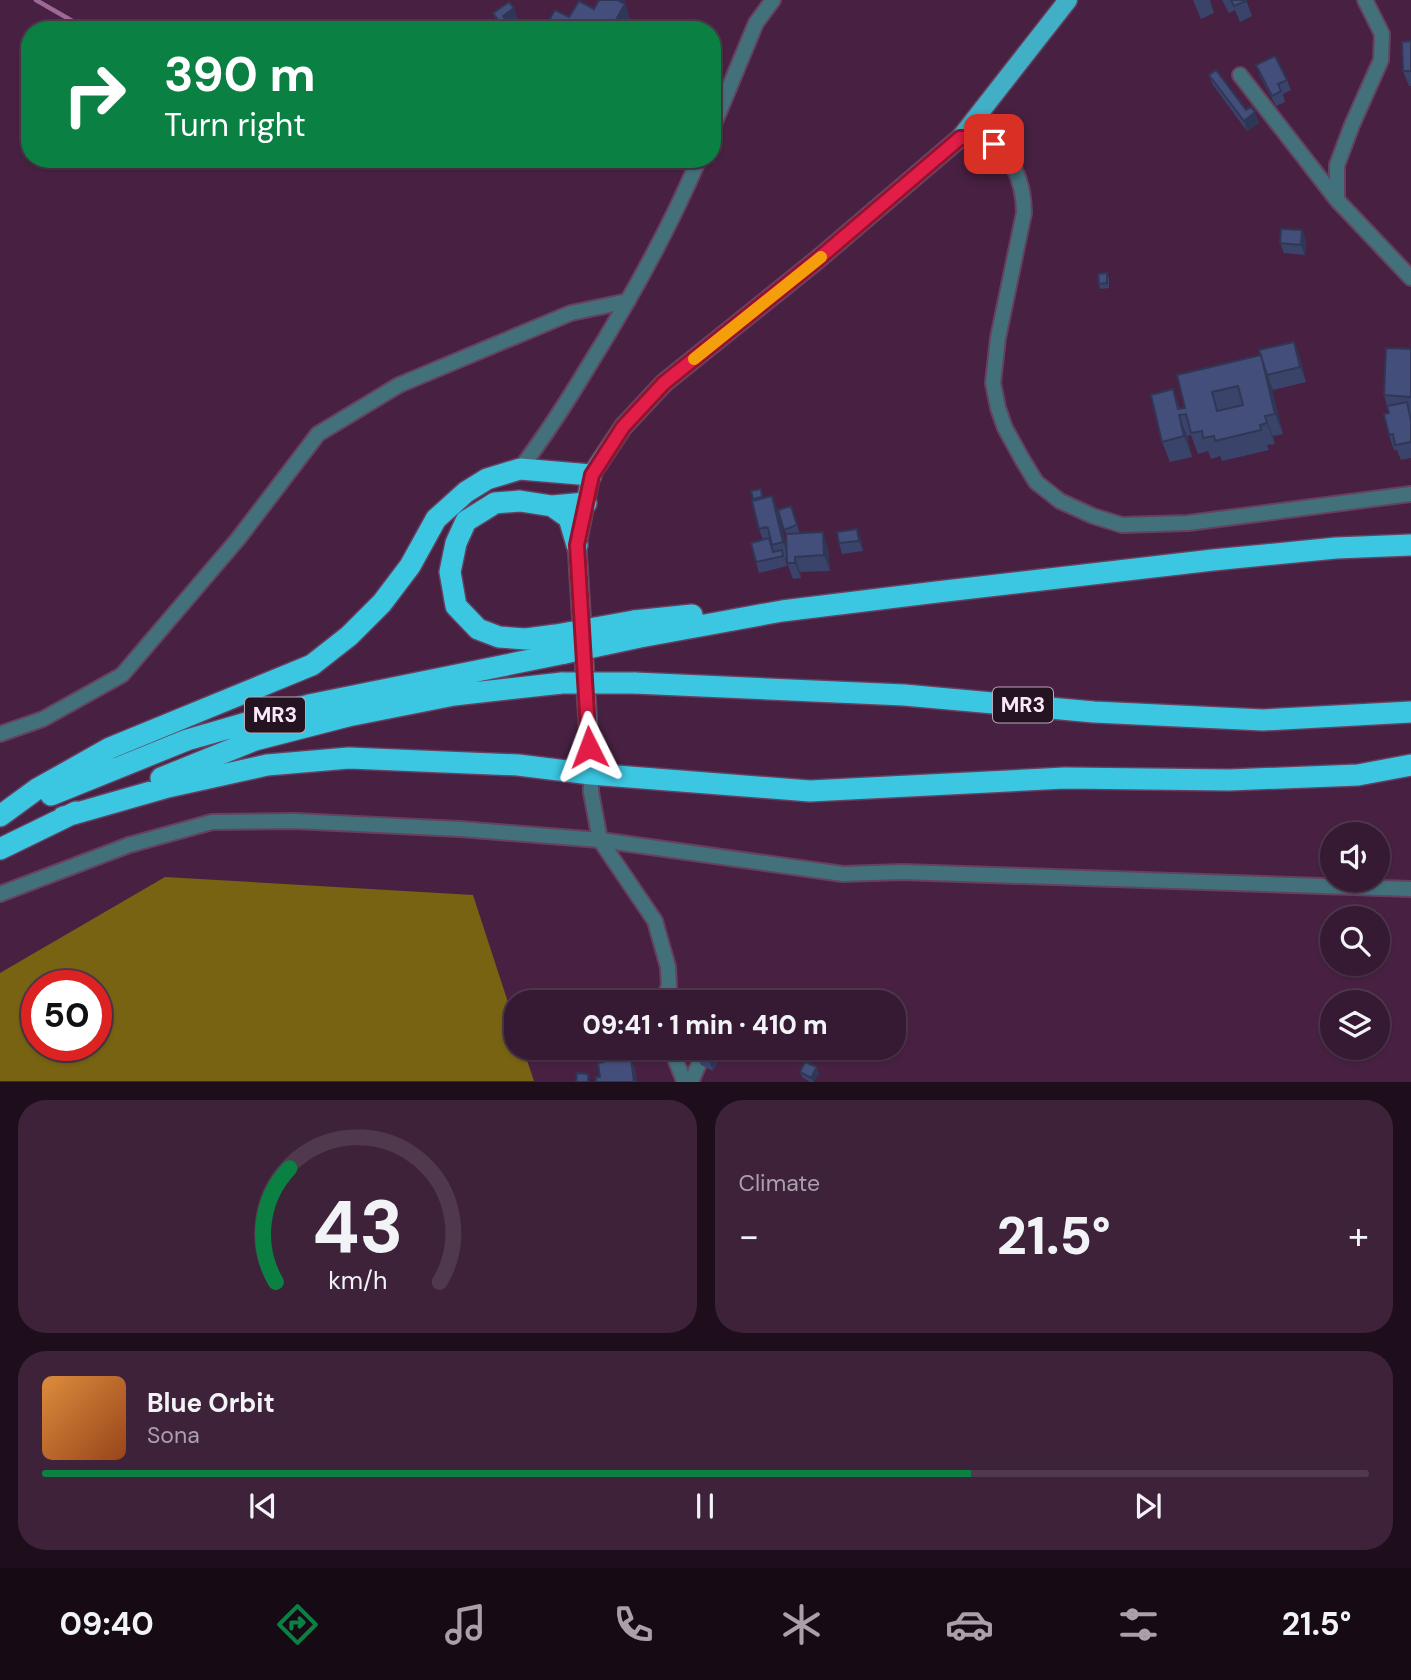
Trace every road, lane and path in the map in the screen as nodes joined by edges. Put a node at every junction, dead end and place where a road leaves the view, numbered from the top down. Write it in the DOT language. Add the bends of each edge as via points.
graph roads {
  1 [pos="773,0"];
  2 [pos="1068,0"];
  3 [pos="1364,0"];
  4 [pos="1240,75"];
  5 [pos="721,107"];
  6 [pos="960,138"];
  7 [pos="695,168"];
  8 [pos="1338,200"];
  9 [pos="1411,278"];
  10 [pos="628,302"];
  11 [pos="520,469"];
  12 [pos="592,475"];
  13 [pos="1411,494"];
  14 [pos="586,503"];
  15 [pos="552,506"];
  16 [pos="577,545"];
  17 [pos="1411,545"];
  18 [pos="561,644"];
  19 [pos="1411,712"];
  20 [pos="0,734"];
  21 [pos="1411,765"];
  22 [pos="590,774"];
  23 [pos="0,816"];
  24 [pos="63,817"];
  25 [pos="0,824"];
  26 [pos="600,840"];
  27 [pos="0,849"];
  28 [pos="1411,889"];
  29 [pos="0,894"];
  30 [pos="667,990"];
  31 [pos="676,1060"];
  32 [pos="700,1060"];
  33 [pos="689,1082"];
  1 -- 5 [label="street" via="756,23"];
  2 -- 6 [label="main road"];
  3 -- 8 [label="street" via="1382,34 1381,60 1337,165"];
  4 -- 8 [label="street"];
  6 -- 12 [label="main road" via="664,383 623,427"];
  6 -- 13 [label="street" via="994,144 1018,175 1024,213 993,383 1005,428 1022,459 1036,482 1060,501 1122,525 1188,523"];
  7 -- 10 [label="street"];
  8 -- 9 [label="street"];
  10 -- 11 [label="street"];
  10 -- 20 [label="street" via="572,313 399,385 318,434 238,539 122,675 43,719"];
  11 -- 12 [label="highway"];
  11 -- 23 [label="highway" via="487,479 436,519 410,566 382,603 312,665 110,748 37,789"];
  12 -- 14 [label="main road"];
  14 -- 15 [label="highway"];
  14 -- 16 [label="main road"];
  15 -- 16 [label="highway" via="569,518"];
  15 -- 18 [label="highway" via="520,500 495,503 466,521 450,572 456,606 478,629 499,637"];
  16 -- 22 [label="main road"];
  17 -- 18 [label="highway, MR3, bridge" via="1213,560 637,629"];
  18 -- 25 [label="highway, MR3" via="309,705 187,740 57,792"];
  19 -- 24 [label="highway, MR3, bridge" via="1263,720 1094,712 904,695 562,683 454,695 255,740"];
  21 -- 22 [label="highway" via="1358,775 1229,780 1065,778 810,791"];
  22 -- 24 [label="highway" via="518,765 349,758 267,765"];
  22 -- 26 [label="street"];
  24 -- 27 [label="highway, MR3"];
  26 -- 28 [label="street" via="843,874 902,872"];
  26 -- 29 [label="street" via="446,828 212,822 129,845"];
  26 -- 30 [label="street" via="655,920 668,967"];
  31 -- 33 [label="street" via="684,1081"];
  32 -- 33 [label="street"];
}
